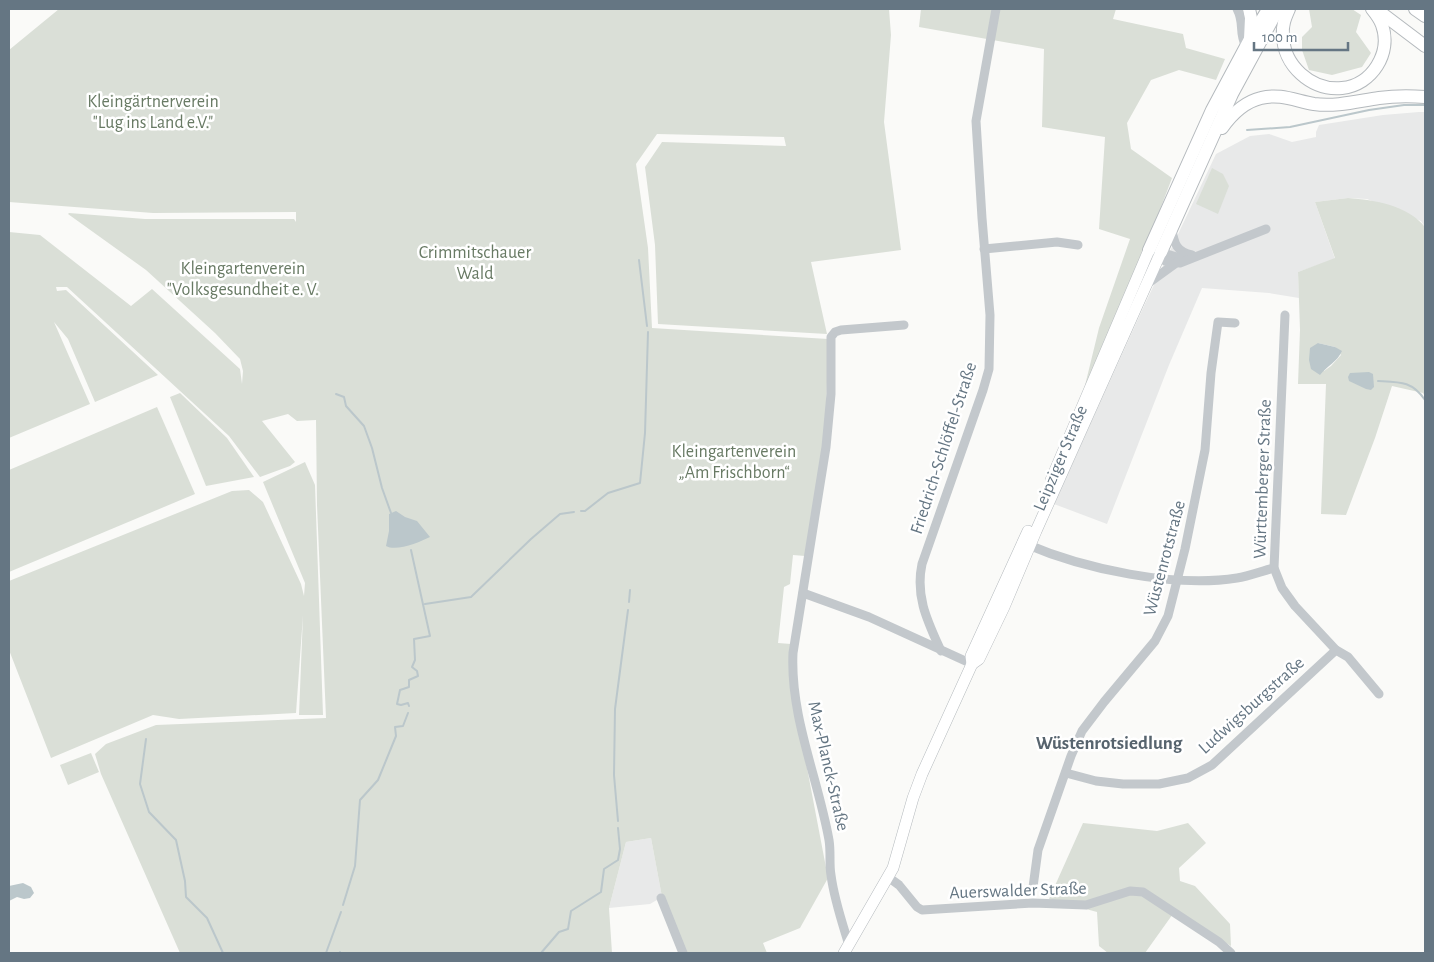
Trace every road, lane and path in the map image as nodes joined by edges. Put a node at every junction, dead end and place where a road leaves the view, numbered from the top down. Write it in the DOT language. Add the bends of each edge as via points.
graph roads {
  1 [pos="996,9"];
  2 [pos="1237,9"];
  3 [pos="1248,9"];
  4 [pos="1269,9"];
  5 [pos="1278,9"];
  6 [pos="1289,9"];
  7 [pos="1372,9"];
  8 [pos="1376,9"];
  9 [pos="1415,9"];
  10 [pos="1425,16"];
  11 [pos="1248,43"];
  12 [pos="1425,46"];
  13 [pos="1425,98"];
  14 [pos="1209,146"];
  15 [pos="1172,227"];
  16 [pos="1266,229"];
  17 [pos="1078,245"];
  18 [pos="984,249"];
  19 [pos="1156,253"];
  20 [pos="1197,256"];
  21 [pos="1176,263"];
  22 [pos="1147,284"];
  23 [pos="1285,315"];
  24 [pos="1235,323"];
  25 [pos="904,325"];
  26 [pos="1026,544"];
  27 [pos="1274,568"];
  28 [pos="1177,580"];
  29 [pos="803,593"];
  30 [pos="1336,650"];
  31 [pos="941,651"];
  32 [pos="972,664"];
  33 [pos="1379,694"];
  34 [pos="1066,773"];
  35 [pos="888,878"];
  36 [pos="1033,887"];
  37 [pos="661,898"];
  38 [pos="847,949"];
  39 [pos="683,953"];
  40 [pos="1231,953"];
  1 -- 18 [label="street, Friedrich-Schlöffel-Straße" via="976,121"];
  2 -- 11 [label="street" via="1242,21 1241,37"];
  3 -- 11 [label="highway" via="1251,18"];
  4 -- 11 [label="highway, Leipziger Straße"];
  5 -- 14 [label="highway, Leipziger Straße" via="1232,94"];
  6 -- 7 [label="highway" via="1283,34 1289,59 1311,82 1336,88 1365,80 1380,61 1384,37"];
  8 -- 12 [label="highway"];
  9 -- 10 [label="highway"];
  11 -- 19 [label="highway, Leipziger Straße" via="1212,110"];
  13 -- 14 [label="highway" via="1395,97 1330,105 1280,96 1259,98 1234,113"];
  14 -- 15 [label="highway, Leipziger Straße"];
  15 -- 19 [label="highway, Leipziger Straße"];
  15 -- 20 [label="street" via="1179,250"];
  16 -- 20 [label="street"];
  17 -- 18 [label="street" via="1057,242"];
  18 -- 31 [label="street, Friedrich-Schlöffel-Straße" via="990,315 989,369 919,578 923,608"];
  19 -- 20 [label="street" via="1180,258"];
  19 -- 21 [label="street"];
  19 -- 22 [label="main road, Leipziger Straße"];
  19 -- 26 [label="main road, Leipziger Straße" via="1111,343"];
  20 -- 21 [label="street"];
  21 -- 22 [label="street"];
  22 -- 26 [label="main road, Leipziger Straße"];
  23 -- 27 [label="street, Württemberger Straße"];
  24 -- 28 [label="street, Wüstenrotstraße" via="1218,322 1206,450"];
  25 -- 29 [label="street, Max-Planck-Straße" via="841,330 831,337 831,394 826,447"];
  26 -- 28 [label="street" via="1120,573"];
  26 -- 32 [label="main road, Leipziger Straße" via="971,656"];
  27 -- 28 [label="street" via="1238,578 1193,582"];
  27 -- 30 [label="street, Württemberger Straße" via="1282,588 1295,606"];
  28 -- 34 [label="street, Wüstenrotstraße" via="1168,616 1155,641 1082,731"];
  29 -- 31 [label="street" via="869,617"];
  29 -- 38 [label="street, Max-Planck-Straße" via="793,654 795,690 829,842 830,872"];
  30 -- 33 [label="street, Württemberger Straße" via="1348,657"];
  30 -- 34 [label="street, Ludwigsburgstraße" via="1212,765 1188,778 1159,784 1123,784"];
  31 -- 32 [label="street"];
  32 -- 35 [label="main road, Leipziger Straße" via="922,774"];
  34 -- 36 [label="street, Wüstenrotstraße" via="1038,850"];
  35 -- 38 [label="main road, Leipziger Straße"];
  35 -- 40 [label="street, Auerswalder Straße" via="922,910 1033,902 1086,905 1130,890 1143,892"];
  37 -- 39 [label="street"];
}
